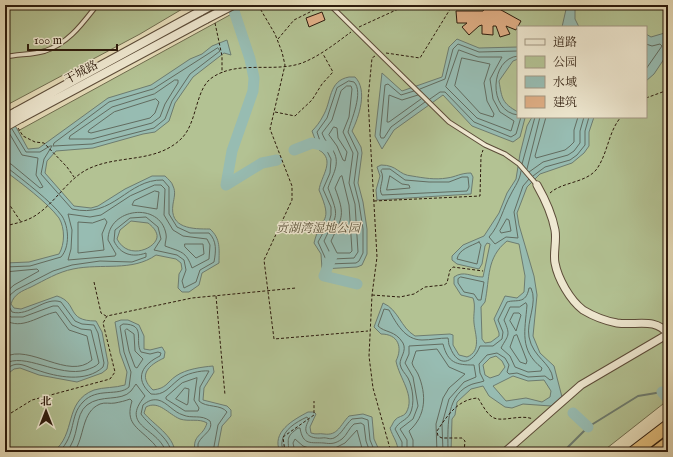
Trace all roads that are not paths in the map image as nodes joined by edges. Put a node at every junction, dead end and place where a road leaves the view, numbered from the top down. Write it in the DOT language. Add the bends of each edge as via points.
graph roads {
  1 [pos="97,5"];
  2 [pos="212,5"];
  3 [pos="233,5"];
  4 [pos="330,5"];
  5 [pos="5,57"];
  6 [pos="13,116"];
  7 [pos="5,127"];
  8 [pos="537,185"];
  9 [pos="668,334"];
  10 [pos="666,427"];
  11 [pos="668,443"];
  12 [pos="505,452"];
  13 [pos="634,452"];
  14 [pos="656,452"];
  1 -- 5 [label="lane" via="76,32 62,43 44,51"];
  2 -- 6 [label="street, 干城路, bridge"];
  3 -- 6 [label="street, 干城路, bridge"];
  4 -- 8 [label="lane" via="448,122 505,154 528,172"];
  6 -- 7 [label="street, 干城路, bridge"];
  8 -- 9 [label="street" via="545,198 555,230 555,264 572,299 583,310 598,317 618,323 654,324"];
  9 -- 12 [label="street" via="580,385"];
  10 -- 13 [label="highway"];
  11 -- 14 [label="highway"];
}
